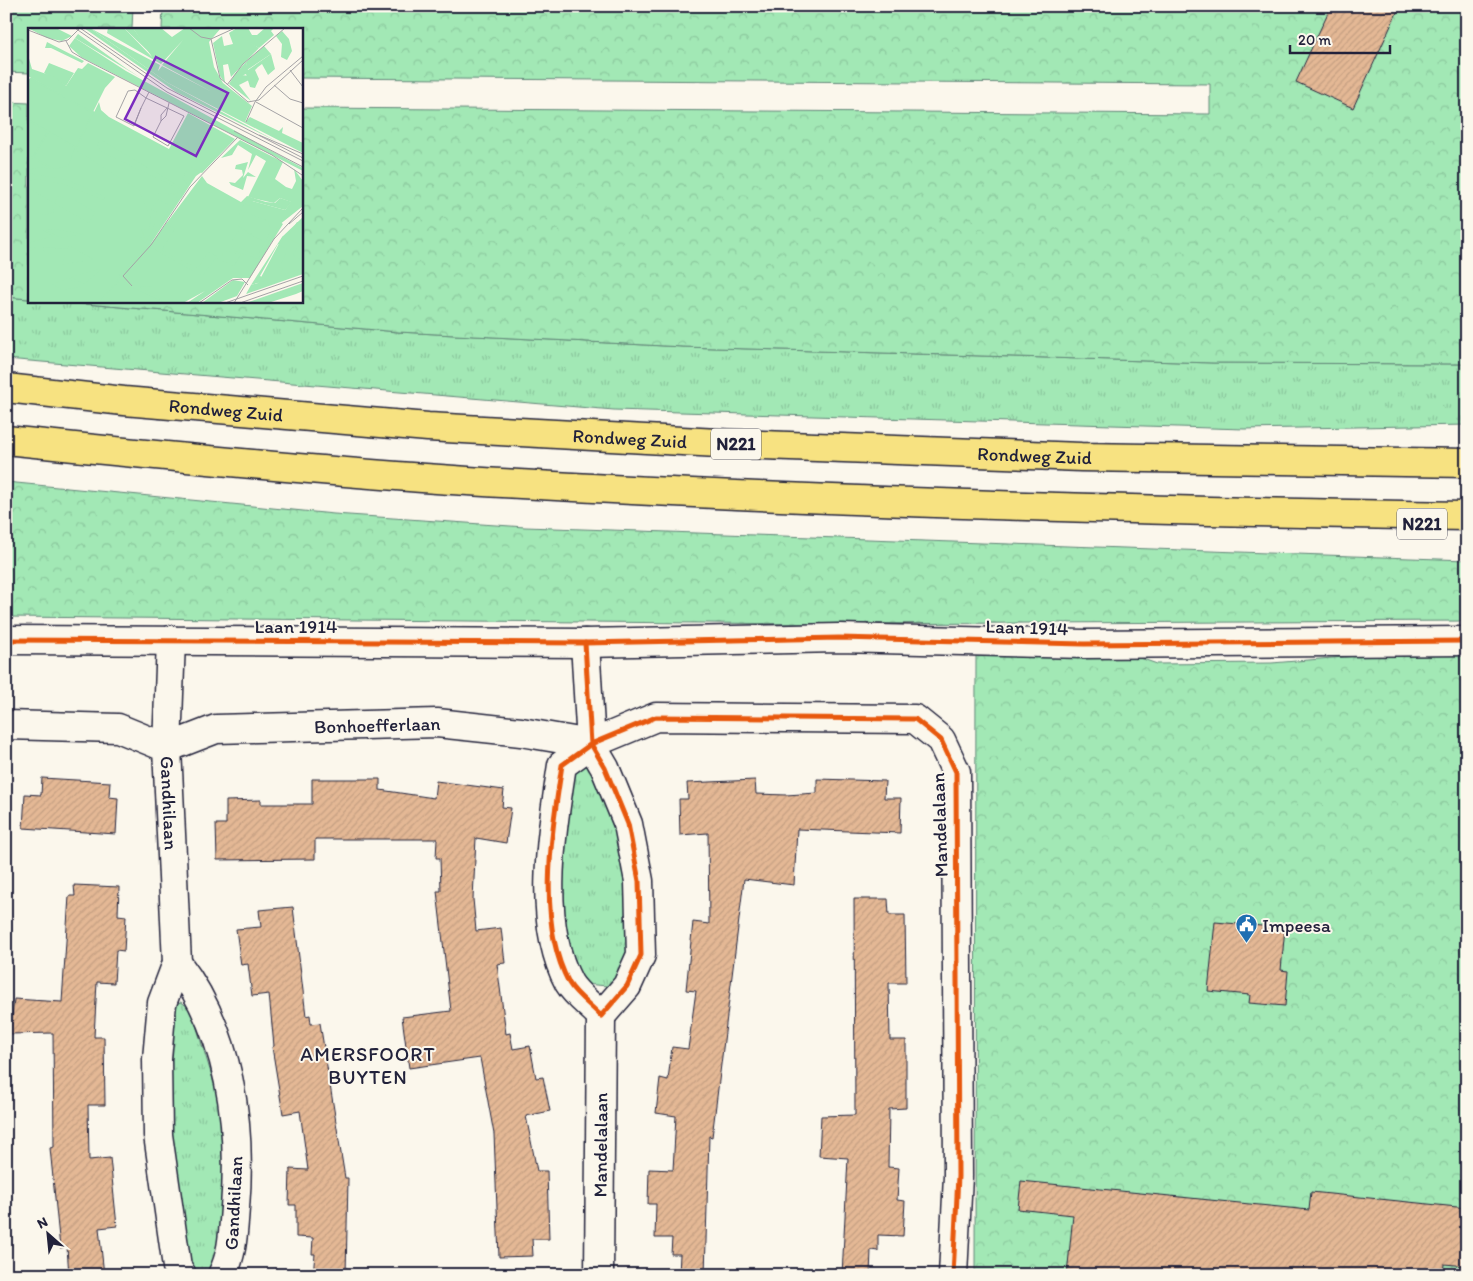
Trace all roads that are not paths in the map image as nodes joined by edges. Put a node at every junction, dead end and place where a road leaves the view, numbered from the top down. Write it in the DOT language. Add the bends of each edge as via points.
graph roads {
  1 [pos="6,388"];
  2 [pos="6,440"];
  3 [pos="1467,463"];
  4 [pos="1378,514"];
  5 [pos="1467,516"];
  6 [pos="1467,534"];
  7 [pos="6,640"];
  8 [pos="171,640"];
  9 [pos="1467,642"];
  10 [pos="585,643"];
  11 [pos="6,725"];
  12 [pos="591,744"];
  13 [pos="167,748"];
  14 [pos="177,963"];
  15 [pos="602,1016"];
  16 [pos="182,1275"];
  17 [pos="222,1275"];
  18 [pos="599,1275"];
  19 [pos="953,1275"];
  1 -- 3 [label="main road, Rondweg Zuid / N221" via="428,427 726,443 1081,457"];
  2 -- 4 [label="main road, N221" via="465,481 772,497"];
  4 -- 5 [label="main road, N221"];
  4 -- 6 [label="main road, N221"];
  7 -- 8 [label="street, Laan 1914"];
  8 -- 10 [label="street, Laan 1914"];
  8 -- 13 [label="street"];
  9 -- 10 [label="street, Laan 1914" via="1084,644 839,638"];
  10 -- 12 [label="street"];
  11 -- 13 [label="street, Gandhilaan" via="118,728"];
  12 -- 13 [label="street, Bonhoefferlaan" via="437,723 216,730"];
  12 -- 15 [label="street" via="605,768 628,824 639,890 641,955 627,986"];
  12 -- 15 [label="street, Mandelalaan" via="562,765 551,855 551,910 556,948 570,985"];
  12 -- 19 [label="street, Mandelalaan" via="656,718 915,719 941,740 956,772 958,1176"];
  13 -- 14 [label="street, Gandhilaan"];
  14 -- 16 [label="street, Gandhilaan" via="162,1003 157,1059 158,1135 177,1267"];
  14 -- 17 [label="street, Gandhilaan" via="202,1000 219,1045 231,1091 238,1167 230,1258"];
  15 -- 18 [label="street, Mandelalaan"];
}
